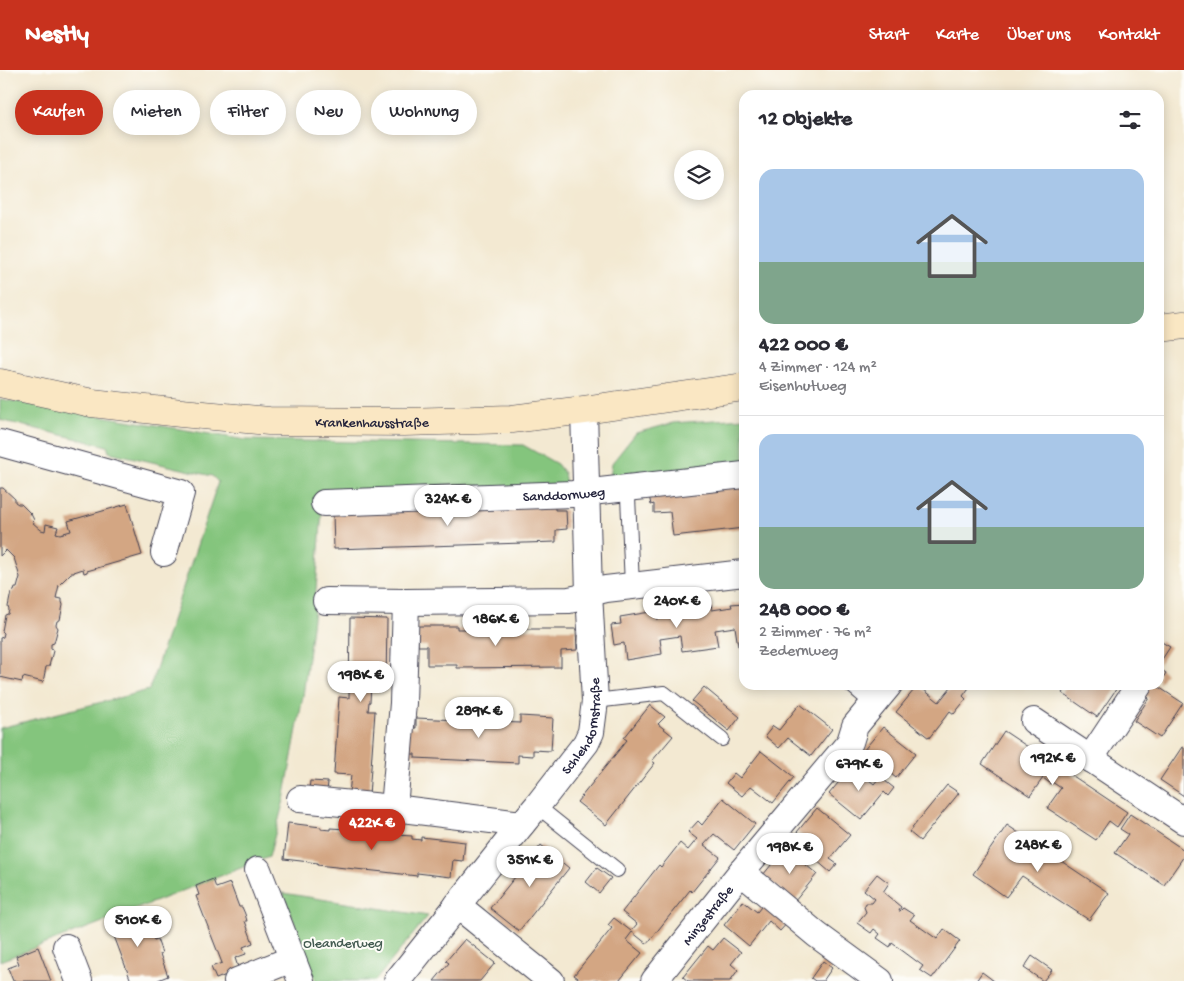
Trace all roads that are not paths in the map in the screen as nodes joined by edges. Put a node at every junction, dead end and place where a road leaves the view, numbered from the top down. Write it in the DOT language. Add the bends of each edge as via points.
graph roads {
  1 [pos="1184,325"];
  2 [pos="1164,327"];
  3 [pos="0,383"];
  4 [pos="739,388"];
  5 [pos="584,410"];
  6 [pos="0,442"];
  7 [pos="739,476"];
  8 [pos="587,493"];
  9 [pos="628,497"];
  10 [pos="324,503"];
  11 [pos="164,553"];
  12 [pos="739,574"];
  13 [pos="632,585"];
  14 [pos="589,593"];
  15 [pos="326,601"];
  16 [pos="406,602"];
  17 [pos="866,690"];
  18 [pos="1136,690"];
  19 [pos="881,695"];
  20 [pos="596,701"];
  21 [pos="1034,721"];
  22 [pos="722,739"];
  23 [pos="1090,759"];
  24 [pos="300,799"];
  25 [pos="394,808"];
  26 [pos="530,815"];
  27 [pos="1184,821"];
  28 [pos="258,870"];
  29 [pos="617,870"];
  30 [pos="742,872"];
  31 [pos="458,905"];
  32 [pos="66,947"];
  33 [pos="297,970"];
  34 [pos="79,981"];
  35 [pos="237,981"];
  36 [pos="397,981"];
  37 [pos="551,981"];
  38 [pos="654,981"];
  39 [pos="880,981"];
  1 -- 2 [label="street"];
  3 -- 5 [label="street, Krankenhausstraße" via="92,403 269,421 502,419"];
  4 -- 5 [label="street, Krankenhausstraße"];
  5 -- 8 [label="street, Schlehdornstraße"];
  6 -- 11 [label="street" via="181,493"];
  7 -- 8 [label="street, Sanddornweg"];
  8 -- 10 [label="street, Sanddornweg"];
  8 -- 14 [label="street, Schlehdornstraße"];
  9 -- 13 [label="lane"];
  12 -- 13 [label="street"];
  13 -- 14 [label="street"];
  14 -- 16 [label="street" via="570,600"];
  14 -- 20 [label="street, Schlehdornstraße"];
  15 -- 16 [label="street"];
  16 -- 25 [label="street" via="403,703"];
  17 -- 19 [label="lane"];
  18 -- 23 [label="street"];
  19 -- 30 [label="street, Minzestraße" via="855,726 850,742"];
  20 -- 22 [label="lane" via="664,693"];
  20 -- 26 [label="street, Schlehdornstraße" via="586,743"];
  21 -- 23 [label="street"];
  23 -- 27 [label="street"];
  24 -- 25 [label="street"];
  25 -- 26 [label="street"];
  26 -- 29 [label="lane"];
  26 -- 31 [label="street, Schlehdornstraße"];
  28 -- 33 [label="street"];
  30 -- 38 [label="street, Minzestraße"];
  30 -- 39 [label="street" via="817,935"];
  31 -- 36 [label="street, Schlehdornstraße"];
  31 -- 37 [label="street"];
  32 -- 34 [label="street"];
  33 -- 35 [label="street"];
}
